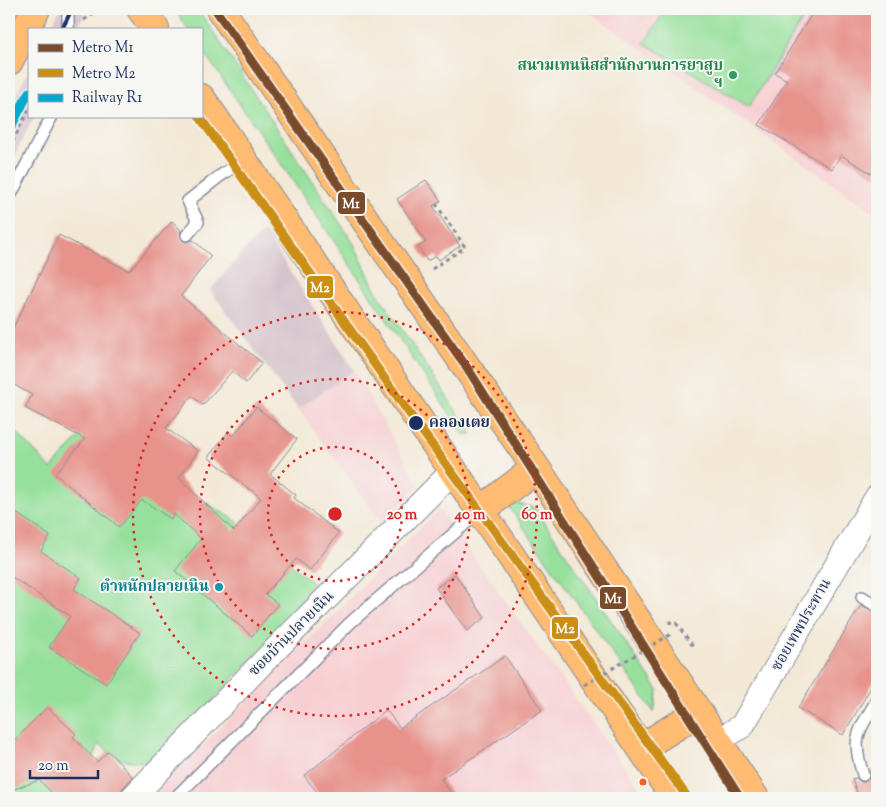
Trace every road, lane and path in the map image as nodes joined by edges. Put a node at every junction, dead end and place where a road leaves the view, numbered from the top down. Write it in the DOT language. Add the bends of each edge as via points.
graph roads {
  1 [pos="36,9"];
  2 [pos="68,9"];
  3 [pos="141,9"];
  4 [pos="220,9"];
  5 [pos="68,28"];
  6 [pos="154,28"];
  7 [pos="9,61"];
  8 [pos="202,99"];
  9 [pos="28,111"];
  10 [pos="51,118"];
  11 [pos="9,149"];
  12 [pos="244,160"];
  13 [pos="9,198"];
  14 [pos="436,204"];
  15 [pos="187,235"];
  16 [pos="432,268"];
  17 [pos="536,468"];
  18 [pos="453,470"];
  19 [pos="877,497"];
  20 [pos="480,511"];
  21 [pos="862,597"];
  22 [pos="877,606"];
  23 [pos="693,646"];
  24 [pos="584,685"];
  25 [pos="877,700"];
  26 [pos="697,713"];
  27 [pos="716,742"];
  28 [pos="640,748"];
  29 [pos="863,775"];
  30 [pos="132,798"];
  31 [pos="175,798"];
  32 [pos="675,798"];
  33 [pos="755,798"];
  1 -- 7 [label="main road"];
  2 -- 5 [label="lane"];
  3 -- 6 [label="main road"];
  4 -- 17 [label="main road"];
  8 -- 12 [label="main road"];
  9 -- 11 [label="path"];
  10 -- 13 [label="lane"];
  12 -- 15 [label="lane" via="188,201 198,222"];
  12 -- 18 [label="main road"];
  14 -- 16 [label="path" via="465,247"];
  17 -- 20 [label="main road"];
  17 -- 26 [label="main road"];
  18 -- 20 [label="main road"];
  18 -- 30 [label="street, ซอยบ้านปลายเนิน"];
  19 -- 27 [label="street, ซอยเทพประทาน" via="742,726"];
  20 -- 28 [label="main road"];
  20 -- 31 [label="lane" via="351,622"];
  21 -- 22 [label="lane"];
  23 -- 24 [label="path, bridge" via="676,623 670,622 672,633"];
  25 -- 29 [label="lane" via="857,734 856,753"];
  26 -- 27 [label="main road"];
  26 -- 28 [label="main road"];
  27 -- 33 [label="main road"];
  28 -- 32 [label="main road"];
}
